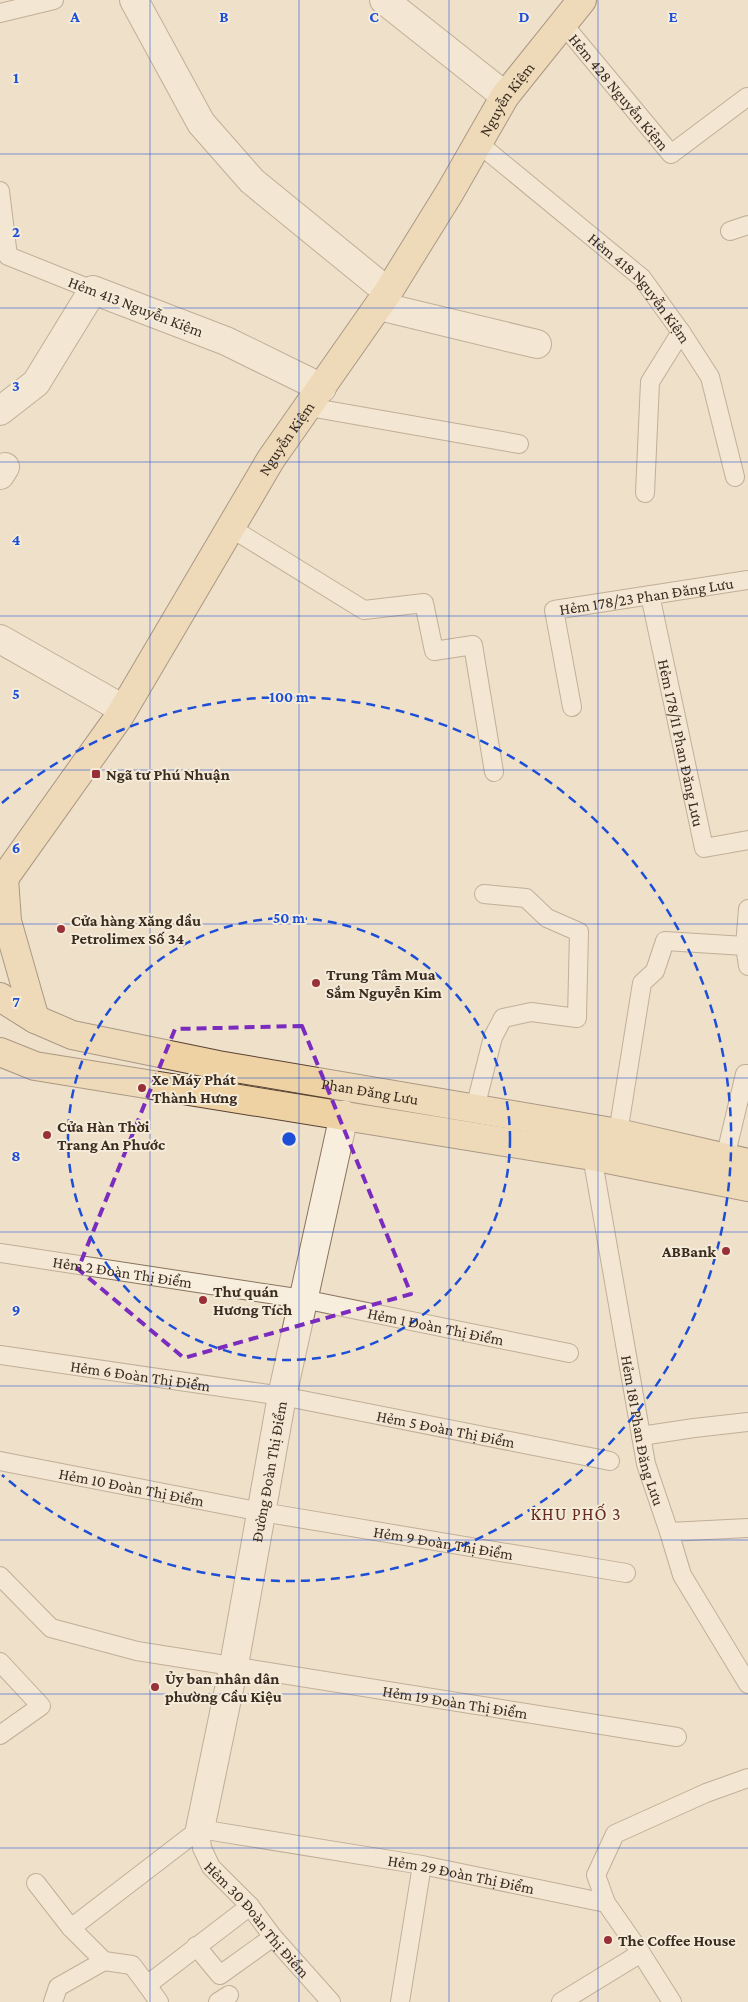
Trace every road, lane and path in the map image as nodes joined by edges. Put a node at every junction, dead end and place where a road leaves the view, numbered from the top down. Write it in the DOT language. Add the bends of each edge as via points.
graph roads {
  1 [pos="54,0"];
  2 [pos="134,0"];
  3 [pos="384,0"];
  4 [pos="582,0"];
  5 [pos="0,13"];
  6 [pos="563,24"];
  7 [pos="505,96"];
  8 [pos="747,97"];
  9 [pos="478,143"];
  10 [pos="0,191"];
  11 [pos="748,225"];
  12 [pos="730,231"];
  13 [pos="93,290"];
  14 [pos="383,299"];
  15 [pos="681,332"];
  16 [pos="537,344"];
  17 [pos="315,397"];
  18 [pos="0,411"];
  19 [pos="519,444"];
  20 [pos="735,477"];
  21 [pos="645,493"];
  22 [pos="230,528"];
  23 [pos="748,580"];
  24 [pos="650,595"];
  25 [pos="0,639"];
  26 [pos="572,707"];
  27 [pos="124,709"];
  28 [pos="494,772"];
  29 [pos="748,840"];
  30 [pos="2,881"];
  31 [pos="484,894"];
  32 [pos="748,909"];
  33 [pos="745,946"];
  34 [pos="748,966"];
  35 [pos="0,997"];
  36 [pos="36,1019"];
  37 [pos="0,1052"];
  38 [pos="748,1074"];
  39 [pos="475,1108"];
  40 [pos="344,1115"];
  41 [pos="618,1133"];
  42 [pos="592,1156"];
  43 [pos="736,1160"];
  44 [pos="748,1187"];
  45 [pos="0,1253"];
  46 [pos="304,1299"];
  47 [pos="569,1353"];
  48 [pos="0,1355"];
  49 [pos="282,1396"];
  50 [pos="748,1422"];
  51 [pos="641,1436"];
  52 [pos="0,1461"];
  53 [pos="610,1461"];
  54 [pos="262,1512"];
  55 [pos="748,1528"];
  56 [pos="669,1532"];
  57 [pos="626,1573"];
  58 [pos="0,1576"];
  59 [pos="0,1662"];
  60 [pos="234,1665"];
  61 [pos="748,1684"];
  62 [pos="0,1734"];
  63 [pos="677,1736"];
  64 [pos="748,1778"];
  65 [pos="200,1829"];
  66 [pos="422,1865"];
  67 [pos="36,1883"];
  68 [pos="606,1903"];
  69 [pos="250,1906"];
  70 [pos="71,1928"];
  71 [pos="273,1937"];
  72 [pos="196,1946"];
  73 [pos="641,1954"];
  74 [pos="104,1961"];
  75 [pos="147,1985"];
  76 [pos="53,2002"];
  77 [pos="159,2002"];
  78 [pos="331,2002"];
  79 [pos="400,2002"];
  80 [pos="561,2002"];
  81 [pos="672,2002"];
  1 -- 5 [label="lane"];
  2 -- 14 [label="street" via="201,123 252,180"];
  3 -- 7 [label="street"];
  4 -- 6 [label="main road, Nguyễn Kiệm"];
  6 -- 7 [label="main road, Nguyễn Kiệm"];
  6 -- 8 [label="lane, Hẻm 428 Nguyễn Kiệm" via="671,154"];
  7 -- 9 [label="main road, Nguyễn Kiệm"];
  9 -- 14 [label="main road, Nguyễn Kiệm"];
  9 -- 15 [label="lane, Hẻm 418 Nguyễn Kiệm" via="642,278"];
  10 -- 13 [label="lane, Hẻm 413 Nguyễn Kiệm" via="8,256"];
  11 -- 12 [label="lane"];
  13 -- 17 [label="street, Hẻm 413 Nguyễn Kiệm" via="226,341"];
  13 -- 18 [label="street" via="36,383"];
  14 -- 16 [label="street"];
  14 -- 17 [label="main road, Nguyễn Kiệm"];
  15 -- 20 [label="lane, Hẻm 418 Nguyễn Kiệm" via="710,377"];
  15 -- 21 [label="lane" via="650,382"];
  17 -- 19 [label="lane"];
  17 -- 22 [label="main road, Nguyễn Kiệm" via="271,458"];
  22 -- 27 [label="main road, Nguyễn Kiệm"];
  22 -- 28 [label="lane" via="364,610 424,603 434,651 472,645"];
  23 -- 24 [label="lane, Hẻm 178/23 Phan Đăng Lưu"];
  24 -- 26 [label="lane, Hẻm 178/23 Phan Đăng Lưu" via="554,610"];
  24 -- 29 [label="lane, Hẻm 178/11 Phan Đăng Lưu" via="704,848"];
  25 -- 27 [label="street"];
  27 -- 30 [label="main road, Nguyễn Kiệm"];
  30 -- 36 [label="main road" via="7,920"];
  31 -- 39 [label="lane" via="526,898 547,918 579,932 577,1018 531,1012 503,1018 493,1037"];
  32 -- 33 [label="lane"];
  33 -- 34 [label="lane"];
  33 -- 41 [label="lane" via="666,941 656,971 642,983"];
  35 -- 36 [label="main road, Phan Đăng Lưu"];
  36 -- 39 [label="main road, Phan Đăng Lưu" via="72,1035 218,1065"];
  37 -- 40 [label="main road, Phan Đăng Lưu" via="35,1066"];
  38 -- 43 [label="lane" via="745,1074"];
  39 -- 41 [label="main road, Phan Đăng Lưu"];
  40 -- 42 [label="main road, Phan Đăng Lưu"];
  40 -- 46 [label="street, Đường Đoàn Thị Điểm"];
  41 -- 43 [label="main road, Phan Đăng Lưu"];
  42 -- 44 [label="main road, Phan Đăng Lưu"];
  42 -- 51 [label="lane, Hẻm 181 Phan Đăng Lưu"];
  45 -- 46 [label="lane, Hẻm 2 Đoàn Thị Điểm"];
  46 -- 47 [label="lane, Hẻm 1 Đoàn Thị Điểm"];
  46 -- 49 [label="street, Đường Đoàn Thị Điểm"];
  48 -- 49 [label="lane, Hẻm 6 Đoàn Thị Điểm"];
  49 -- 53 [label="lane, Hẻm 5 Đoàn Thị Điểm"];
  49 -- 54 [label="street, Đường Đoàn Thị Điểm"];
  50 -- 51 [label="lane"];
  51 -- 56 [label="lane, Hẻm 181 Phan Đăng Lưu" via="646,1464"];
  52 -- 54 [label="lane, Hẻm 10 Đoàn Thị Điểm"];
  54 -- 57 [label="lane, Hẻm 9 Đoàn Thị Điểm"];
  54 -- 60 [label="street, Đường Đoàn Thị Điểm"];
  55 -- 56 [label="lane"];
  56 -- 61 [label="lane, Hẻm 181 Phan Đăng Lưu" via="682,1576"];
  58 -- 60 [label="lane, Hẻm 19 Đoàn Thị Điểm" via="51,1628 137,1651"];
  59 -- 62 [label="lane" via="41,1706"];
  60 -- 63 [label="lane, Hẻm 19 Đoàn Thị Điểm"];
  60 -- 65 [label="street, Đường Đoàn Thị Điểm"];
  64 -- 68 [label="lane" via="615,1834 596,1875"];
  65 -- 66 [label="lane, Hẻm 29 Đoàn Thị Điểm"];
  65 -- 69 [label="lane, Hẻm 30 Đoàn Thị Điểm" via="202,1848 212,1867"];
  65 -- 70 [label="lane"];
  66 -- 68 [label="lane, Hẻm 29 Đoàn Thị Điểm"];
  66 -- 79 [label="lane"];
  67 -- 70 [label="lane"];
  68 -- 73 [label="lane"];
  69 -- 71 [label="lane, Hẻm 30 Đoàn Thị Điểm"];
  69 -- 72 [label="lane"];
  70 -- 74 [label="lane"];
  71 -- 72 [label="lane" via="220,1975"];
  71 -- 78 [label="lane, Hẻm 30 Đoàn Thị Điểm"];
  72 -- 75 [label="lane"];
  73 -- 80 [label="lane"];
  73 -- 81 [label="lane"];
  74 -- 75 [label="lane" via="132,1965"];
  74 -- 76 [label="lane" via="58,1987"];
  75 -- 77 [label="lane"];
}
